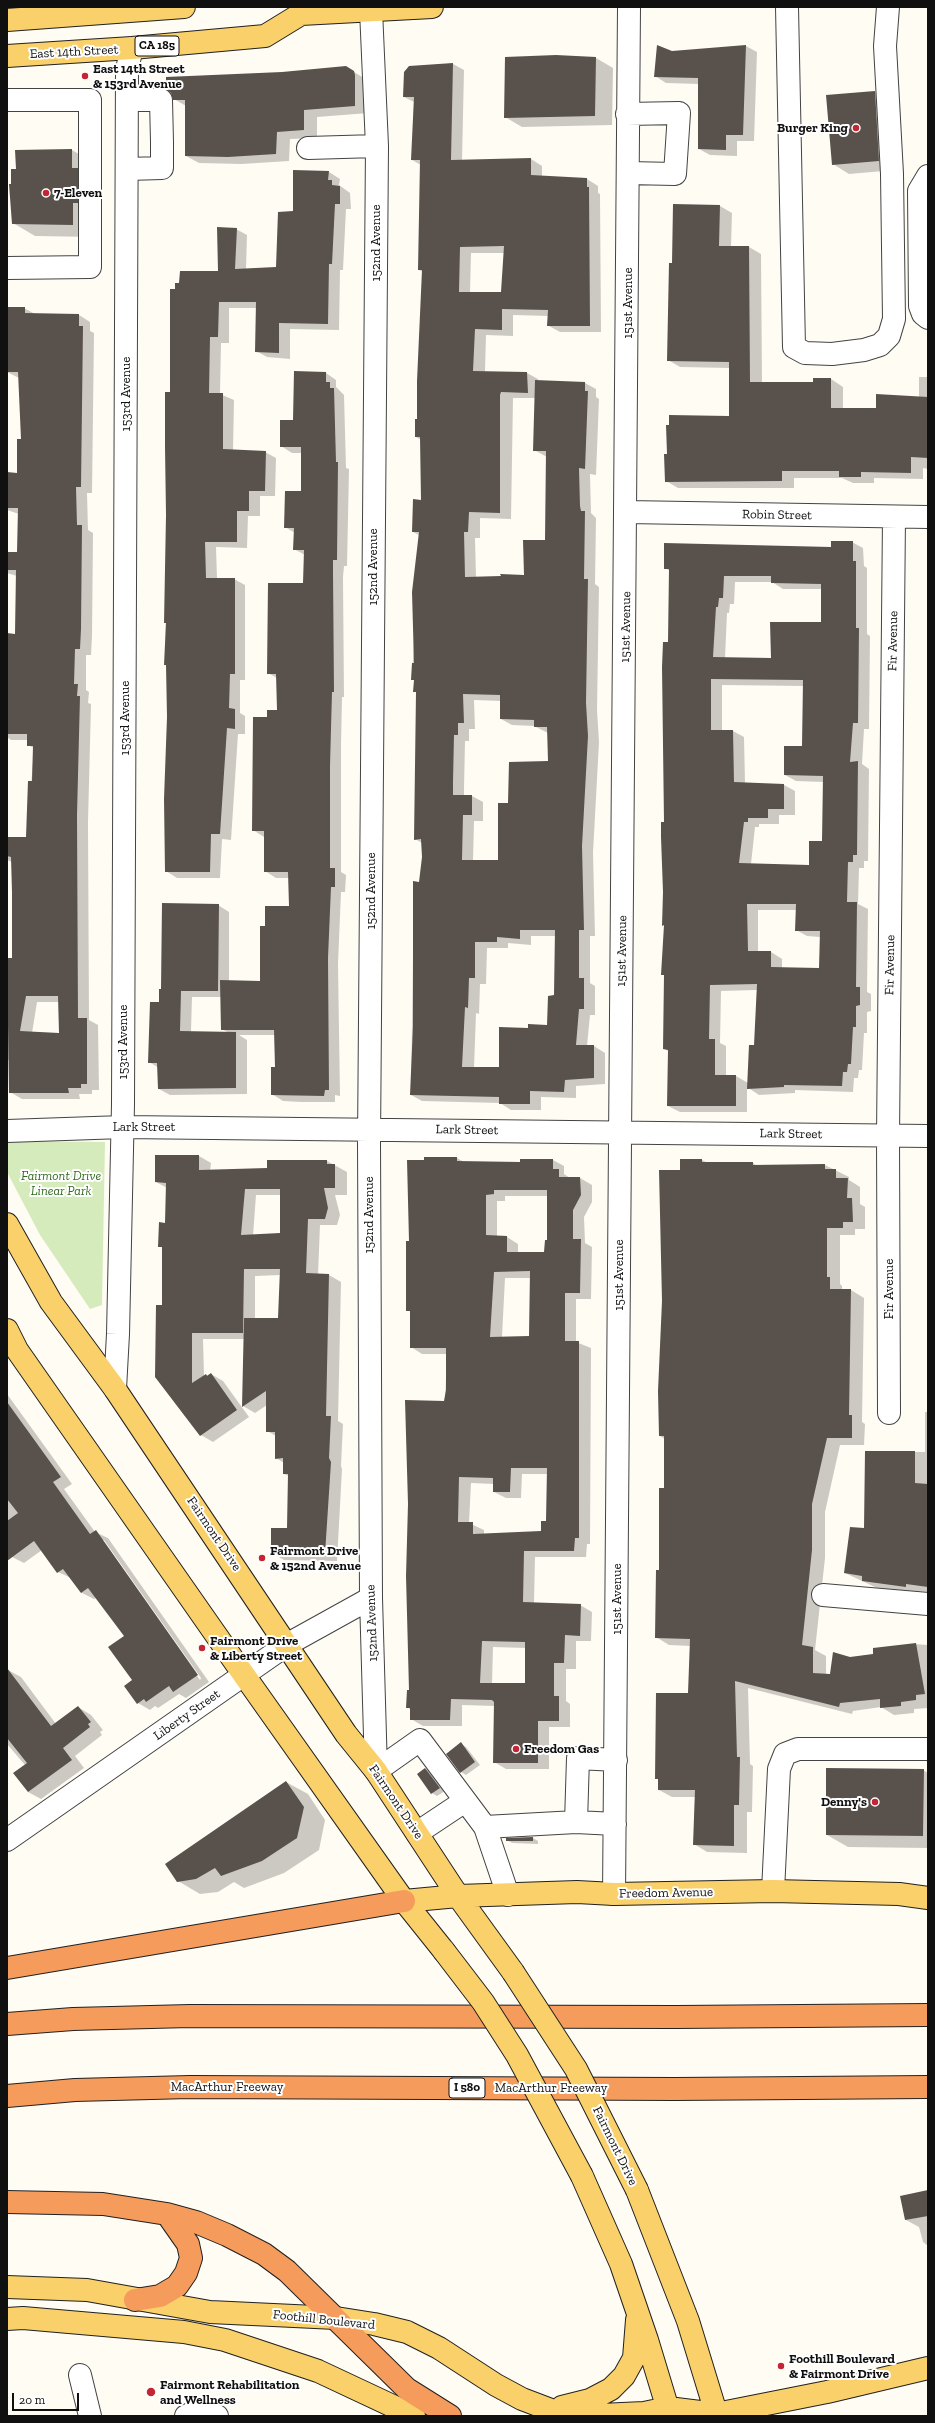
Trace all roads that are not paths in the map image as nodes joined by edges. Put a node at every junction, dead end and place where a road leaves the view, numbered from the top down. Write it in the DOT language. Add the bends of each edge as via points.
graph roads {
  1 [pos="184,7"];
  2 [pos="432,7"];
  3 [pos="630,7"];
  4 [pos="786,7"];
  5 [pos="888,7"];
  6 [pos="143,9"];
  7 [pos="295,10"];
  8 [pos="371,10"];
  9 [pos="7,20"];
  10 [pos="132,48"];
  11 [pos="7,56"];
  12 [pos="7,100"];
  13 [pos="127,100"];
  14 [pos="627,114"];
  15 [pos="377,146"];
  16 [pos="308,148"];
  17 [pos="127,169"];
  18 [pos="628,173"];
  19 [pos="928,176"];
  20 [pos="7,268"];
  21 [pos="928,318"];
  22 [pos="627,512"];
  23 [pos="928,516"];
  24 [pos="894,517"];
  25 [pos="123,1127"];
  26 [pos="369,1128"];
  27 [pos="7,1130"];
  28 [pos="620,1132"];
  29 [pos="888,1136"];
  30 [pos="928,1136"];
  31 [pos="7,1224"];
  32 [pos="7,1330"];
  33 [pos="115,1389"];
  34 [pos="889,1413"];
  35 [pos="823,1595"];
  36 [pos="371,1598"];
  37 [pos="928,1604"];
  38 [pos="288,1644"];
  39 [pos="244,1675"];
  40 [pos="928,1749"];
  41 [pos="616,1760"];
  42 [pos="376,1772"];
  43 [pos="465,1801"];
  44 [pos="576,1822"];
  45 [pos="616,1824"];
  46 [pos="485,1827"];
  47 [pos="417,1833"];
  48 [pos="8,1837"];
  49 [pos="773,1891"];
  50 [pos="614,1894"];
  51 [pos="508,1895"];
  52 [pos="458,1896"];
  53 [pos="928,1898"];
  54 [pos="404,1901"];
  55 [pos="7,1968"];
  56 [pos="928,2015"];
  57 [pos="7,2024"];
  58 [pos="928,2087"];
  59 [pos="7,2096"];
  60 [pos="7,2202"];
  61 [pos="167,2214"];
  62 [pos="7,2287"];
  63 [pos="135,2300"];
  64 [pos="638,2312"];
  65 [pos="336,2318"];
  66 [pos="7,2319"];
  67 [pos="928,2368"];
  68 [pos="80,2375"];
  69 [pos="551,2410"];
  70 [pos="669,2412"];
  71 [pos="716,2415"];
  72 [pos="90,2416"];
  73 [pos="186,2416"];
  74 [pos="218,2416"];
  75 [pos="414,2416"];
  76 [pos="450,2416"];
  1 -- 6 [label="main road"];
  2 -- 8 [label="main road, East 14th Street / CA 185"];
  3 -- 14 [label="street, 151st Avenue"];
  4 -- 5 [label="street" via="794,346 805,353 832,354 880,345 889,336 894,319 892,174 885,46"];
  6 -- 9 [label="main road"];
  7 -- 8 [label="main road, East 14th Street / CA 185"];
  7 -- 10 [label="main road, East 14th Street / CA 185" via="265,36"];
  8 -- 15 [label="street, 152nd Avenue"];
  10 -- 11 [label="main road, East 14th Street / CA 185"];
  10 -- 13 [label="street, 153rd Avenue" via="127,69"];
  12 -- 20 [label="street" via="90,100 90,267"];
  13 -- 17 [label="street, 153rd Avenue"];
  13 -- 17 [label="street" via="161,100 162,168"];
  14 -- 18 [label="street, 151st Avenue"];
  14 -- 18 [label="street" via="679,113 675,174"];
  15 -- 16 [label="street"];
  15 -- 26 [label="street, 152nd Avenue"];
  17 -- 25 [label="street, 153rd Avenue"];
  18 -- 22 [label="street, 151st Avenue"];
  19 -- 21 [label="street" via="919,191 920,306"];
  22 -- 24 [label="street, Robin Street"];
  22 -- 28 [label="street, 151st Avenue"];
  23 -- 24 [label="street, Robin Street"];
  24 -- 29 [label="street, Fir Avenue"];
  25 -- 26 [label="street, Lark Street"];
  25 -- 27 [label="street, Lark Street"];
  25 -- 33 [label="street, 153rd Avenue"];
  26 -- 28 [label="street, Lark Street"];
  26 -- 36 [label="street, 152nd Avenue"];
  28 -- 29 [label="street, Lark Street"];
  28 -- 41 [label="street, 151st Avenue"];
  29 -- 30 [label="street, Lark Street"];
  29 -- 34 [label="street, Fir Avenue"];
  31 -- 33 [label="main road, Fairmont Drive" via="51,1302"];
  32 -- 39 [label="main road" via="17,1350"];
  33 -- 38 [label="main road, Fairmont Drive"];
  35 -- 37 [label="street"];
  36 -- 38 [label="street, Liberty Street"];
  36 -- 42 [label="street, 152nd Avenue"];
  38 -- 39 [label="street, Liberty Street"];
  38 -- 42 [label="main road, Fairmont Drive" via="346,1734"];
  39 -- 48 [label="street, Liberty Street"];
  39 -- 54 [label="main road"];
  40 -- 49 [label="street" via="798,1749 785,1754 779,1770"];
  41 -- 44 [label="street" via="578,1758"];
  41 -- 45 [label="street, 151st Avenue"];
  42 -- 43 [label="street" via="420,1740"];
  42 -- 47 [label="main road, Fairmont Drive"];
  43 -- 46 [label="street"];
  43 -- 47 [label="street"];
  44 -- 45 [label="street"];
  44 -- 46 [label="street"];
  45 -- 50 [label="street, 151st Avenue"];
  46 -- 51 [label="street"];
  47 -- 52 [label="main road, Fairmont Drive"];
  49 -- 50 [label="main road, Freedom Avenue"];
  49 -- 53 [label="main road, Freedom Avenue" via="899,1894"];
  50 -- 51 [label="main road, Freedom Avenue" via="577,1892"];
  51 -- 52 [label="main road, Freedom Avenue"];
  52 -- 54 [label="main road, Freedom Avenue"];
  52 -- 71 [label="main road, Fairmont Drive, bridge" via="513,1972 576,2069 637,2190 688,2321"];
  54 -- 55 [label="highway"];
  54 -- 64 [label="main road, bridge" via="483,2002 517,2055 582,2176 621,2264"];
  56 -- 57 [label="highway" via="190,2016 73,2019"];
  58 -- 59 [label="highway, MacArthur Freeway / I 580" via="190,2087 75,2090"];
  60 -- 61 [label="highway" via="103,2204"];
  61 -- 63 [label="highway" via="188,2244 191,2258 186,2273 176,2286 160,2296"];
  61 -- 65 [label="highway" via="196,2222 264,2254 287,2271"];
  62 -- 63 [label="main road, Foothill Boulevard" via="87,2290"];
  63 -- 65 [label="main road, Foothill Boulevard" via="210,2312"];
  64 -- 69 [label="main road" via="634,2358 624,2376 611,2389 590,2400"];
  64 -- 70 [label="main road"];
  65 -- 69 [label="main road, Foothill Boulevard" via="407,2332 439,2348 496,2385"];
  65 -- 76 [label="highway" via="408,2390"];
  66 -- 75 [label="main road" via="23,2318 184,2332 225,2340 318,2371"];
  67 -- 71 [label="main road, Foothill Boulevard"];
  68 -- 72 [label="street"];
  69 -- 70 [label="main road, Foothill Boulevard" via="579,2416"];
  70 -- 71 [label="main road, Foothill Boulevard"];
  73 -- 74 [label="street" via="194,2412"];
}
